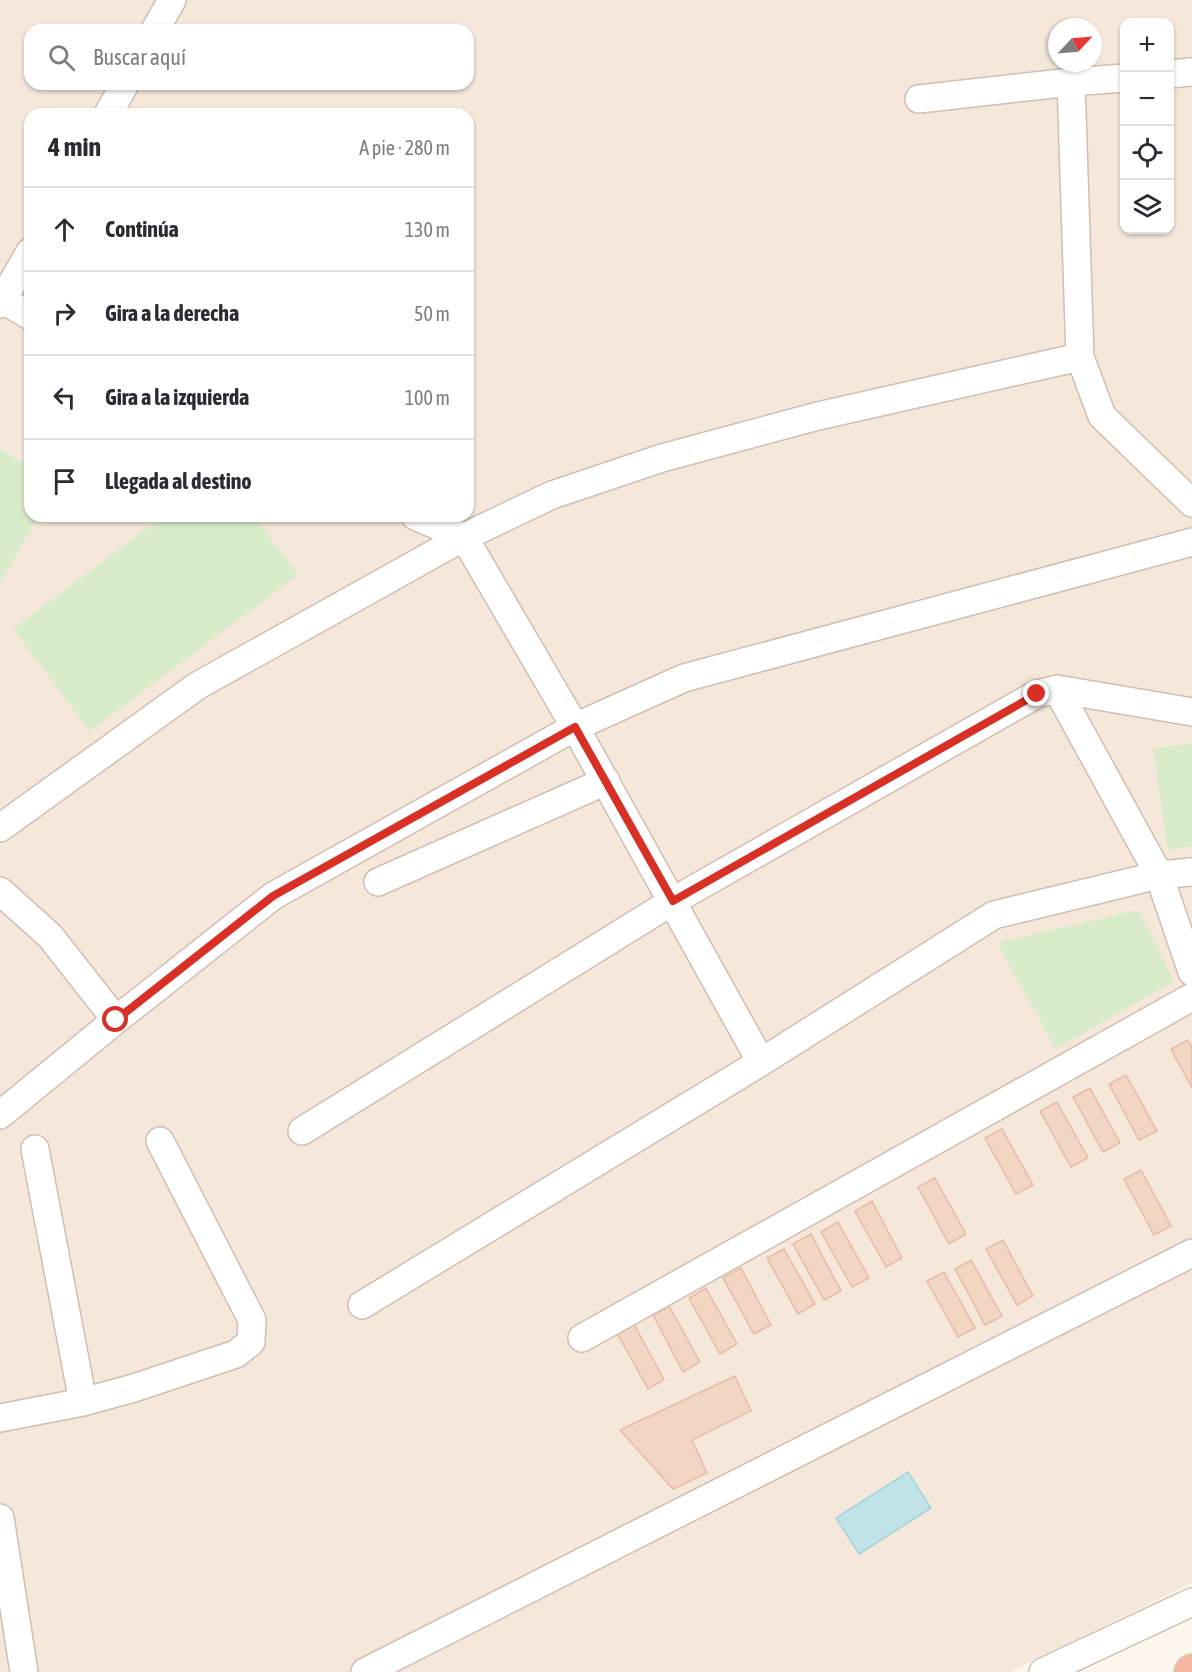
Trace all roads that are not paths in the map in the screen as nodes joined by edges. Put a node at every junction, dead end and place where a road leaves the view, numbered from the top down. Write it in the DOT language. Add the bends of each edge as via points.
graph roads {
  1 [pos="172,0"];
  2 [pos="158,24"];
  3 [pos="1192,72"];
  4 [pos="1174,74"];
  5 [pos="1120,78"];
  6 [pos="1071,82"];
  7 [pos="122,90"];
  8 [pos="919,99"];
  9 [pos="111,108"];
  10 [pos="24,262"];
  11 [pos="1,300"];
  12 [pos="24,313"];
  13 [pos="1080,357"];
  14 [pos="1192,503"];
  15 [pos="429,522"];
  16 [pos="464,537"];
  17 [pos="1192,542"];
  18 [pos="1057,690"];
  19 [pos="1192,712"];
  20 [pos="575,727"];
  21 [pos="606,781"];
  22 [pos="0,828"];
  23 [pos="1192,872"];
  24 [pos="1159,875"];
  25 [pos="378,882"];
  26 [pos="0,891"];
  27 [pos="673,901"];
  28 [pos="1192,972"];
  29 [pos="1192,998"];
  30 [pos="116,1020"];
  31 [pos="761,1062"];
  32 [pos="0,1115"];
  33 [pos="302,1131"];
  34 [pos="160,1141"];
  35 [pos="34,1149"];
  36 [pos="1192,1253"];
  37 [pos="362,1305"];
  38 [pos="582,1338"];
  39 [pos="83,1402"];
  40 [pos="0,1418"];
  41 [pos="0,1518"];
  42 [pos="1192,1602"];
  43 [pos="24,1672"];
  44 [pos="365,1672"];
  45 [pos="1043,1672"];
  1 -- 2 [label="street"];
  3 -- 4 [label="street"];
  5 -- 6 [label="street"];
  6 -- 8 [label="street"];
  6 -- 13 [label="street"];
  7 -- 9 [label="street"];
  10 -- 11 [label="street"];
  11 -- 12 [label="street"];
  13 -- 14 [label="street" via="1102,416"];
  13 -- 16 [label="street" via="818,416 662,458 552,495"];
  15 -- 16 [label="street"];
  16 -- 20 [label="street"];
  16 -- 22 [label="street" via="197,686"];
  17 -- 20 [label="street" via="684,678"];
  18 -- 19 [label="street"];
  18 -- 24 [label="street"];
  18 -- 27 [label="street" via="1037,694"];
  20 -- 21 [label="street"];
  20 -- 30 [label="street" via="273,896"];
  21 -- 25 [label="street"];
  21 -- 27 [label="street"];
  23 -- 24 [label="street"];
  24 -- 28 [label="street"];
  24 -- 31 [label="street" via="994,915"];
  26 -- 30 [label="street" via="50,936"];
  27 -- 31 [label="street"];
  27 -- 33 [label="street"];
  29 -- 38 [label="street"];
  30 -- 32 [label="street"];
  31 -- 37 [label="street"];
  34 -- 39 [label="street" via="252,1320 251,1342 236,1354"];
  35 -- 39 [label="street"];
  36 -- 44 [label="street"];
  39 -- 40 [label="street"];
  41 -- 43 [label="street"];
  42 -- 45 [label="street"];
}
